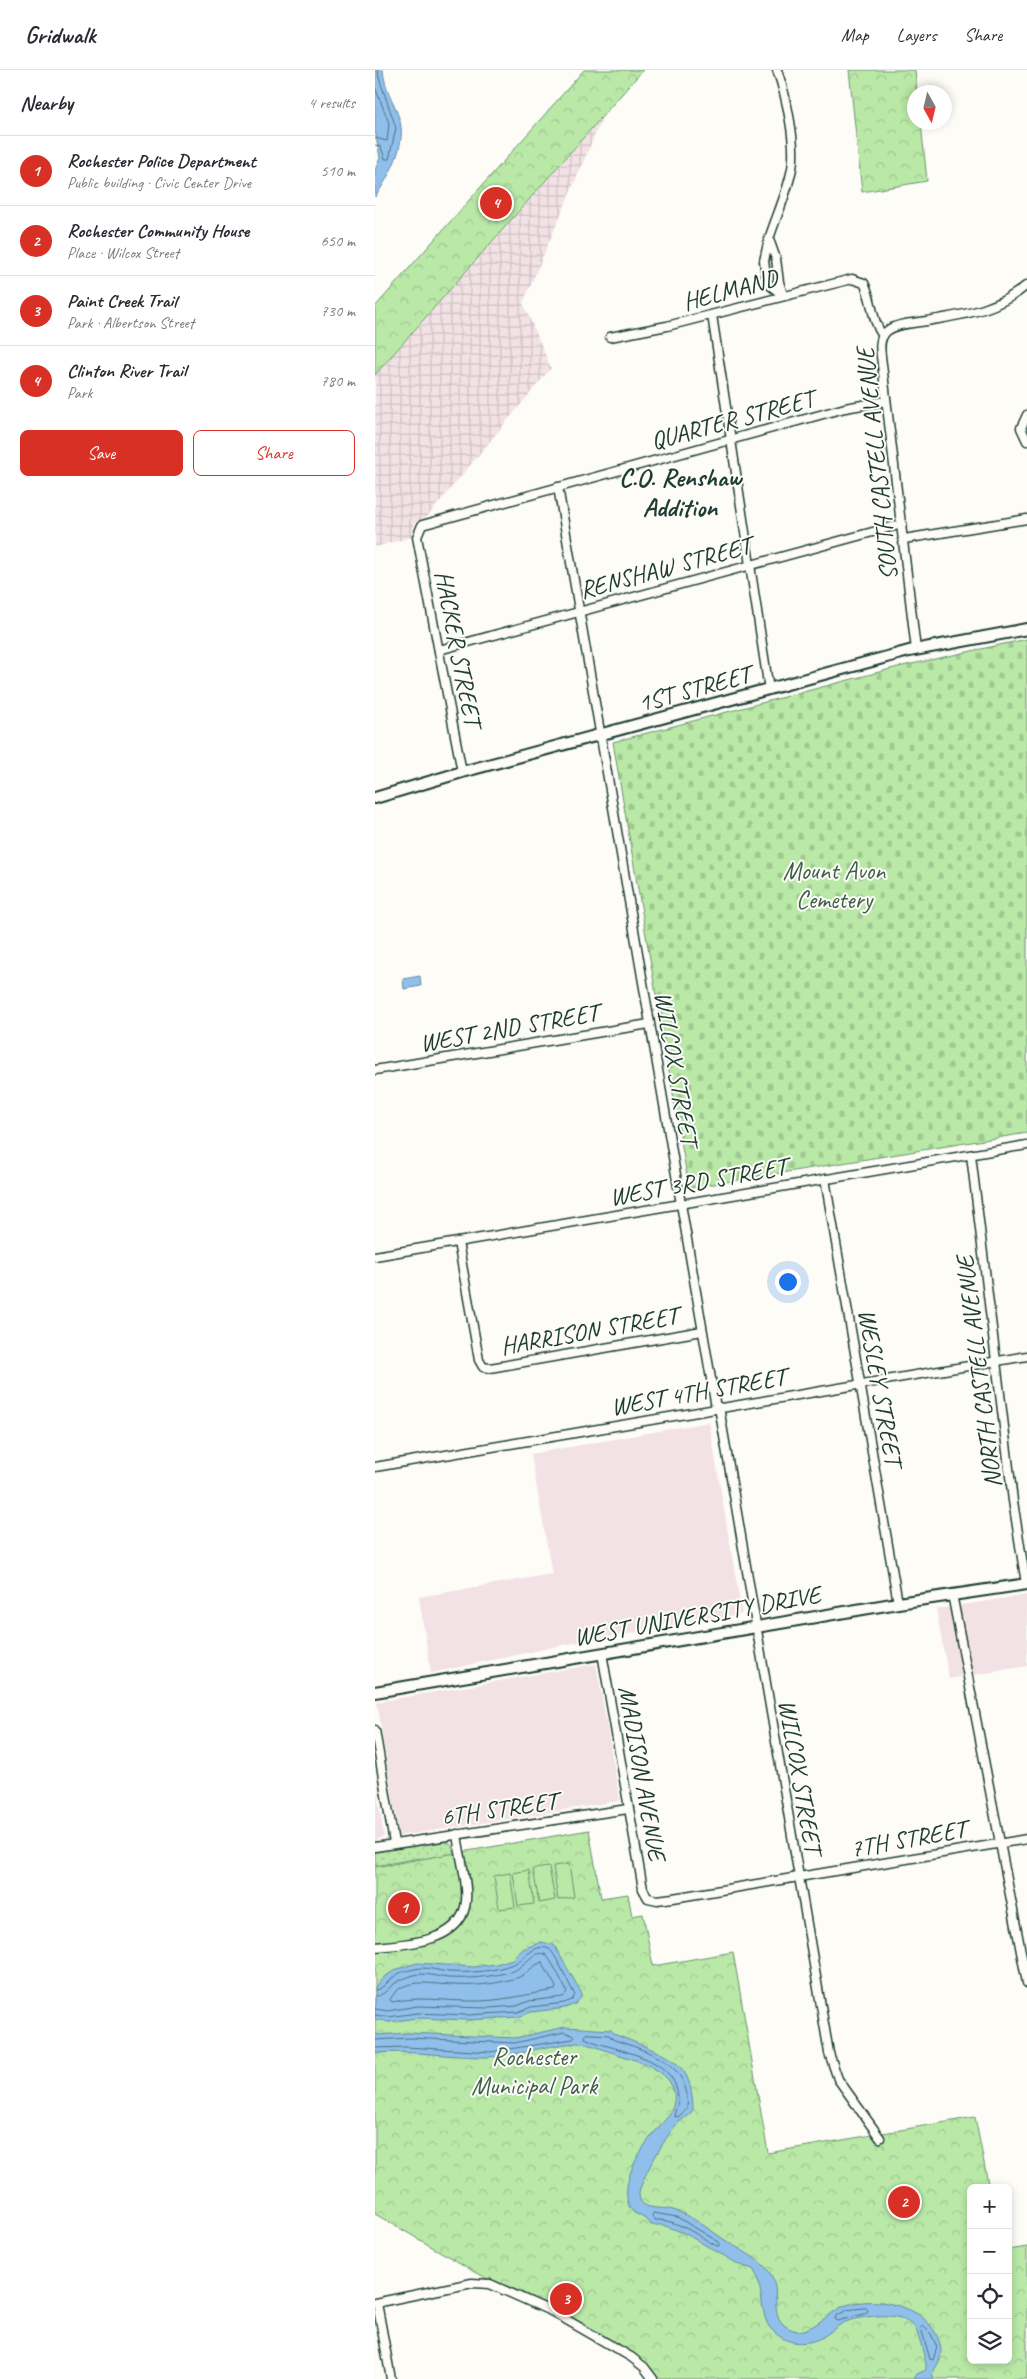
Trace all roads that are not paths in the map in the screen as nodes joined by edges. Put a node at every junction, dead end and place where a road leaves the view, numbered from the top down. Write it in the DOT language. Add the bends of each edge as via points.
graph roads {
  1 [pos="777,70"];
  2 [pos="769,239"];
  3 [pos="859,280"];
  4 [pos="1027,285"];
  5 [pos="783,295"];
  6 [pos="713,315"];
  7 [pos="610,336"];
  8 [pos="883,336"];
  9 [pos="886,401"];
  10 [pos="1027,415"];
  11 [pos="732,440"];
  12 [pos="1027,441"];
  13 [pos="558,487"];
  14 [pos="1027,519"];
  15 [pos="901,524"];
  16 [pos="418,530"];
  17 [pos="904,539"];
  18 [pos="750,564"];
  19 [pos="578,611"];
  20 [pos="1027,629"];
  21 [pos="439,650"];
  22 [pos="916,650"];
  23 [pos="769,690"];
  24 [pos="600,734"];
  25 [pos="462,772"];
  26 [pos="375,798"];
  27 [pos="649,1024"];
  28 [pos="375,1070"];
  29 [pos="1027,1145"];
  30 [pos="971,1155"];
  31 [pos="825,1179"];
  32 [pos="679,1204"];
  33 [pos="458,1242"];
  34 [pos="375,1256"];
  35 [pos="701,1331"];
  36 [pos="1027,1356"];
  37 [pos="997,1361"];
  38 [pos="860,1384"];
  39 [pos="718,1408"];
  40 [pos="375,1467"];
  41 [pos="1027,1584"];
  42 [pos="952,1594"];
  43 [pos="898,1602"];
  44 [pos="756,1626"];
  45 [pos="602,1653"];
  46 [pos="375,1692"];
  47 [pos="375,1730"];
  48 [pos="628,1809"];
  49 [pos="457,1834"];
  50 [pos="1027,1839"];
  51 [pos="1000,1842"];
  52 [pos="394,1843"];
  53 [pos="375,1847"];
  54 [pos="798,1877"];
  55 [pos="648,1898"];
  56 [pos="375,1948"];
  57 [pos="1027,1983"];
  58 [pos="880,2138"];
  59 [pos="376,2303"];
  60 [pos="391,2379"];
  61 [pos="653,2379"];
  1 -- 2 [label="street" via="785,91 794,160"];
  2 -- 5 [label="street"];
  2 -- 5 [label="street" via="764,261 767,283"];
  3 -- 5 [label="street, HELMAND" via="843,280"];
  3 -- 8 [label="street, SOUTH CASTELL AVENUE" via="867,289 874,320"];
  4 -- 8 [label="street" via="995,306 897,326"];
  5 -- 6 [label="street, HELMAND"];
  6 -- 7 [label="street, HELMAND"];
  6 -- 11 [label="street"];
  8 -- 9 [label="street, SOUTH CASTELL AVENUE" via="881,356"];
  9 -- 11 [label="street, QUARTER STREET" via="854,406"];
  9 -- 15 [label="street, SOUTH CASTELL AVENUE"];
  10 -- 12 [label="street" via="1021,428"];
  11 -- 13 [label="street, QUARTER STREET"];
  11 -- 18 [label="street"];
  13 -- 16 [label="street, QUARTER STREET" via="429,522"];
  13 -- 19 [label="street, WILCOX STREET"];
  14 -- 17 [label="street"];
  15 -- 17 [label="street, SOUTH CASTELL AVENUE"];
  15 -- 18 [label="street, RENSHAW STREET"];
  16 -- 21 [label="street, HACKER STREET"];
  17 -- 22 [label="street, SOUTH CASTELL AVENUE"];
  18 -- 19 [label="street, RENSHAW STREET"];
  18 -- 23 [label="street"];
  19 -- 21 [label="street, RENSHAW STREET"];
  19 -- 24 [label="street, WILCOX STREET"];
  20 -- 22 [label="street, 1ST STREET"];
  21 -- 25 [label="street, HACKER STREET"];
  22 -- 23 [label="street, 1ST STREET"];
  23 -- 24 [label="street, 1ST STREET"];
  24 -- 25 [label="street, 1ST STREET"];
  24 -- 27 [label="street, WILCOX STREET"];
  25 -- 26 [label="street, 1ST STREET"];
  27 -- 28 [label="street, WEST 2ND STREET"];
  27 -- 32 [label="street, WILCOX STREET"];
  29 -- 30 [label="street, WEST 3RD STREET"];
  30 -- 31 [label="street, WEST 3RD STREET"];
  30 -- 37 [label="street, NORTH CASTELL AVENUE"];
  31 -- 32 [label="street, WEST 3RD STREET"];
  31 -- 38 [label="street, WESLEY STREET"];
  32 -- 33 [label="street, WEST 3RD STREET"];
  32 -- 35 [label="street, WILCOX STREET"];
  33 -- 34 [label="street, WEST 3RD STREET"];
  33 -- 35 [label="street, HARRISON STREET" via="479,1360 483,1367"];
  35 -- 39 [label="street, WILCOX STREET"];
  36 -- 37 [label="street, WEST 4TH STREET"];
  37 -- 38 [label="street, WEST 4TH STREET"];
  37 -- 41 [label="street, NORTH CASTELL AVENUE" via="1013,1500"];
  38 -- 39 [label="street, WEST 4TH STREET"];
  38 -- 43 [label="street, WESLEY STREET"];
  39 -- 40 [label="street, WEST 4TH STREET"];
  39 -- 44 [label="street, WILCOX STREET"];
  41 -- 42 [label="street, WEST UNIVERSITY DRIVE"];
  42 -- 43 [label="street, WEST UNIVERSITY DRIVE"];
  42 -- 51 [label="street"];
  43 -- 44 [label="street, WEST UNIVERSITY DRIVE"];
  44 -- 45 [label="street, WEST UNIVERSITY DRIVE"];
  44 -- 54 [label="street, WILCOX STREET"];
  45 -- 46 [label="street, WEST UNIVERSITY DRIVE"];
  45 -- 48 [label="street, MADISON AVENUE"];
  47 -- 52 [label="street"];
  48 -- 49 [label="street, 6TH STREET"];
  48 -- 55 [label="street, MADISON AVENUE" via="643,1889"];
  49 -- 52 [label="street, 6TH STREET"];
  49 -- 56 [label="street" via="466,1894 460,1920 441,1936"];
  50 -- 51 [label="street, 7TH STREET"];
  51 -- 54 [label="street, 7TH STREET"];
  51 -- 57 [label="street"];
  52 -- 53 [label="street, 6TH STREET"];
  54 -- 55 [label="street, 7TH STREET" via="661,1900"];
  54 -- 58 [label="street, WILCOX STREET" via="832,2063 838,2079"];
  59 -- 60 [label="street"];
  59 -- 61 [label="street" via="472,2283 490,2284 553,2312 631,2357"];
}
